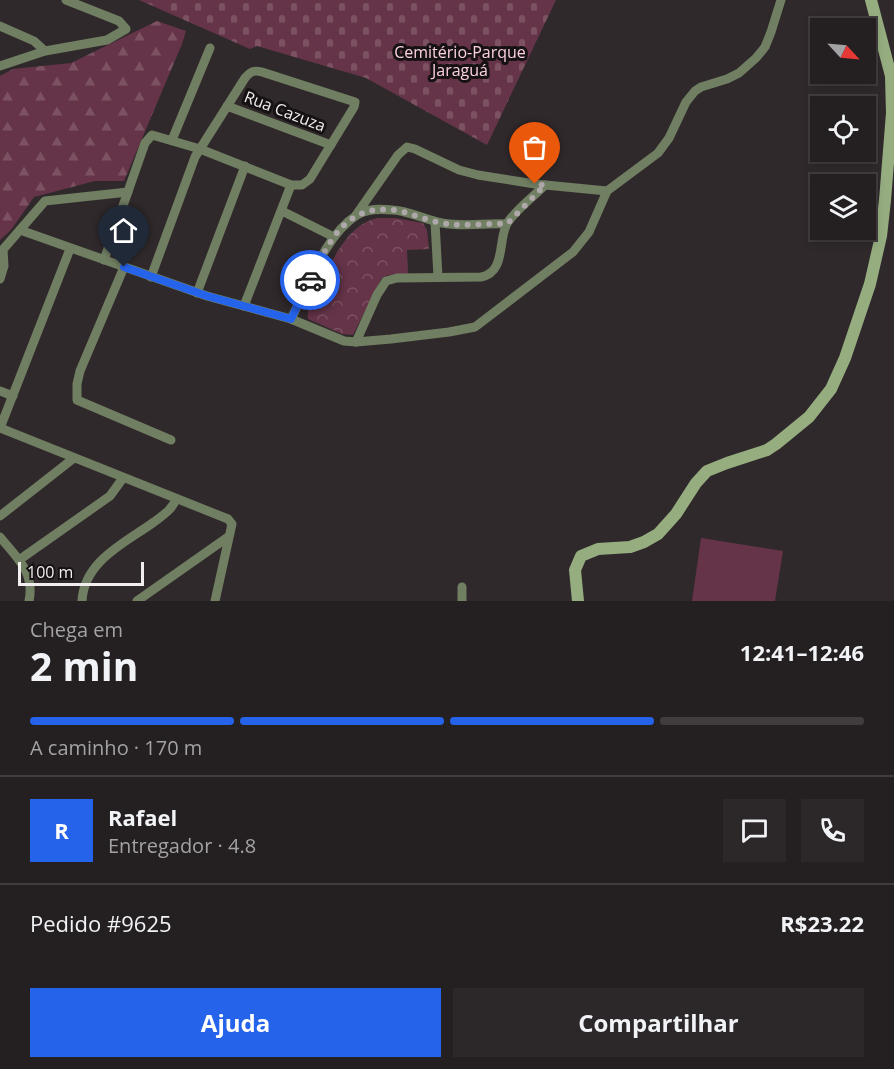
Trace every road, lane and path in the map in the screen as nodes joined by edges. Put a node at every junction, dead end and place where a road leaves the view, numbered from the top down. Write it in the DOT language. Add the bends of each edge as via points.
graph roads {
  1 [pos="66,0"];
  2 [pos="781,0"];
  3 [pos="871,0"];
  4 [pos="0,26"];
  5 [pos="210,48"];
  6 [pos="45,51"];
  7 [pos="0,66"];
  8 [pos="892,76"];
  9 [pos="227,106"];
  10 [pos="172,140"];
  11 [pos="331,145"];
  12 [pos="200,149"];
  13 [pos="245,166"];
  14 [pos="291,185"];
  15 [pos="545,185"];
  16 [pos="607,191"];
  17 [pos="128,192"];
  18 [pos="282,211"];
  19 [pos="356,215"];
  20 [pos="435,222"];
  21 [pos="507,224"];
  22 [pos="20,230"];
  23 [pos="334,237"];
  24 [pos="70,249"];
  25 [pos="1,251"];
  26 [pos="104,260"];
  27 [pos="124,267"];
  28 [pos="151,277"];
  29 [pos="438,277"];
  30 [pos="0,279"];
  31 [pos="197,293"];
  32 [pos="244,306"];
  33 [pos="291,319"];
  34 [pos="356,342"];
  35 [pos="0,391"];
  36 [pos="13,396"];
  37 [pos="0,428"];
  38 [pos="171,440"];
  39 [pos="74,458"];
  40 [pos="123,478"];
  41 [pos="176,499"];
  42 [pos="0,516"];
  43 [pos="0,537"];
  44 [pos="228,537"];
  45 [pos="19,560"];
  46 [pos="462,587"];
  47 [pos="29,601"];
  48 [pos="82,601"];
  49 [pos="137,601"];
  50 [pos="215,601"];
  51 [pos="462,601"];
  52 [pos="578,601"];
  1 -- 6 [label="street" via="119,21 126,28 108,40"];
  2 -- 16 [label="street" via="768,40 756,58 727,80 695,91 658,153"];
  3 -- 8 [label="main road"];
  4 -- 6 [label="street" via="34,41"];
  5 -- 10 [label="street"];
  6 -- 7 [label="street"];
  8 -- 52 [label="main road" via="881,236 870,284 831,389 809,417 767,450 707,471 658,534 630,547 598,549 581,556 575,570"];
  9 -- 11 [label="street, Rua Cazuza"];
  9 -- 11 [label="street" via="253,71 354,102"];
  9 -- 12 [label="street"];
  10 -- 12 [label="street"];
  10 -- 17 [label="street" via="152,135"];
  11 -- 14 [label="street" via="308,182"];
  12 -- 13 [label="street"];
  12 -- 28 [label="street"];
  13 -- 14 [label="street"];
  13 -- 31 [label="street"];
  14 -- 18 [label="street"];
  15 -- 16 [label="street"];
  15 -- 19 [label="street" via="469,173 408,147 398,155"];
  15 -- 21 [label="street"];
  16 -- 34 [label="street" via="589,232 573,252 475,327"];
  17 -- 22 [label="street" via="45,201"];
  17 -- 26 [label="street"];
  18 -- 23 [label="street"];
  18 -- 32 [label="street"];
  19 -- 20 [label="street" via="379,209 396,210"];
  19 -- 23 [label="street"];
  20 -- 21 [label="street"];
  20 -- 29 [label="street"];
  21 -- 29 [label="street" via="496,267 490,274"];
  22 -- 24 [label="street"];
  22 -- 25 [label="street"];
  23 -- 33 [label="street"];
  24 -- 26 [label="street"];
  24 -- 36 [label="street"];
  25 -- 30 [label="street" via="4,266"];
  26 -- 27 [label="street"];
  27 -- 28 [label="street"];
  27 -- 38 [label="street" via="80,371 77,400"];
  28 -- 31 [label="street"];
  29 -- 34 [label="street" via="386,281"];
  31 -- 32 [label="street"];
  32 -- 33 [label="street"];
  33 -- 34 [label="street" via="344,341"];
  35 -- 36 [label="street"];
  36 -- 37 [label="street"];
  37 -- 39 [label="street"];
  39 -- 40 [label="street"];
  39 -- 42 [label="street"];
  40 -- 41 [label="street"];
  40 -- 45 [label="street" via="110,496"];
  41 -- 44 [label="street" via="228,519 232,524"];
  41 -- 48 [label="street" via="167,512 96,563 85,580"];
  43 -- 45 [label="street"];
  44 -- 49 [label="street"];
  44 -- 50 [label="street"];
  45 -- 47 [label="street" via="30,582"];
  46 -- 51 [label="street"];
}
